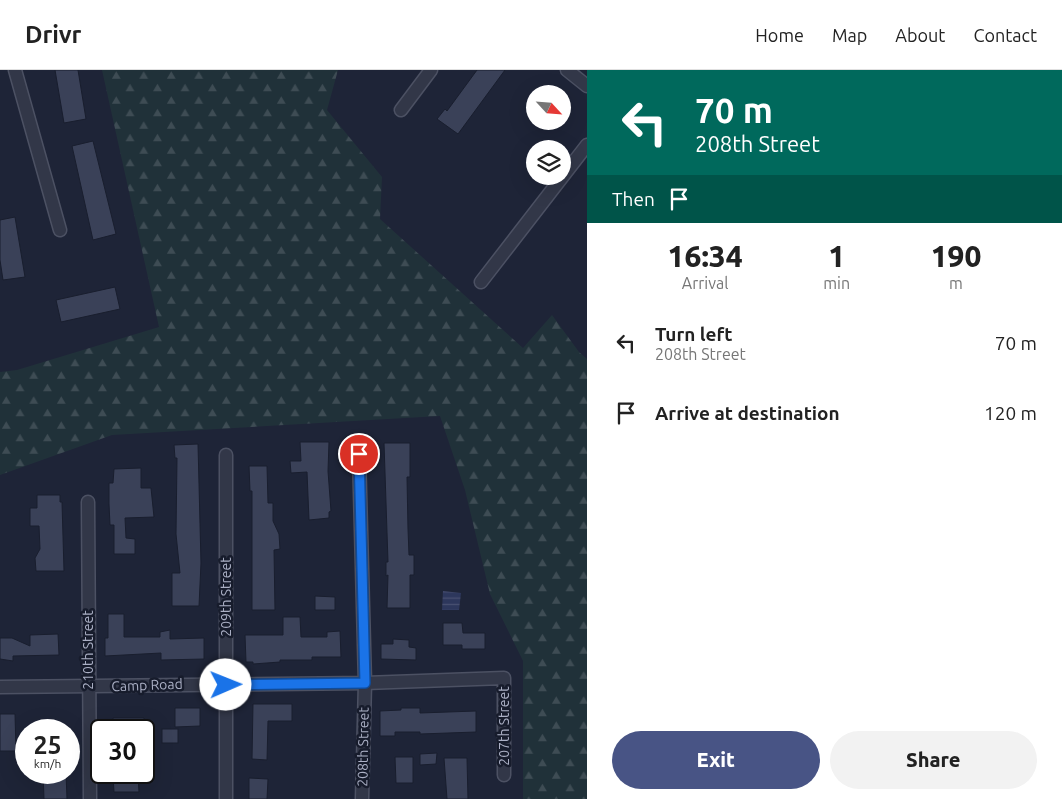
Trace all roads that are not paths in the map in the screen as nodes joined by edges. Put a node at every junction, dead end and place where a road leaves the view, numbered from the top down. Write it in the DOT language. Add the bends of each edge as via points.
graph roads {
  1 [pos="15,70"];
  2 [pos="431,70"];
  3 [pos="567,70"];
  4 [pos="587,86"];
  5 [pos="401,110"];
  6 [pos="587,145"];
  7 [pos="60,230"];
  8 [pos="481,282"];
  9 [pos="359,454"];
  10 [pos="226,455"];
  11 [pos="88,502"];
  12 [pos="504,678"];
  13 [pos="365,683"];
  14 [pos="226,685"];
  15 [pos="0,687"];
  16 [pos="88,687"];
  17 [pos="504,775"];
  18 [pos="90,799"];
  19 [pos="226,799"];
  20 [pos="362,799"];
  1 -- 7 [label="street"];
  2 -- 5 [label="street"];
  3 -- 4 [label="street"];
  6 -- 8 [label="street"];
  9 -- 13 [label="street, 208th Street"];
  10 -- 14 [label="street, 209th Street"];
  11 -- 16 [label="street, 210th Street"];
  12 -- 13 [label="street, Camp Road"];
  12 -- 17 [label="street, 207th Street"];
  13 -- 14 [label="street, Camp Road"];
  13 -- 20 [label="street, 208th Street"];
  14 -- 16 [label="street, Camp Road" via="178,683"];
  14 -- 19 [label="street, 209th Street"];
  15 -- 16 [label="street, Camp Road"];
  16 -- 18 [label="street, 210th Street"];
}
